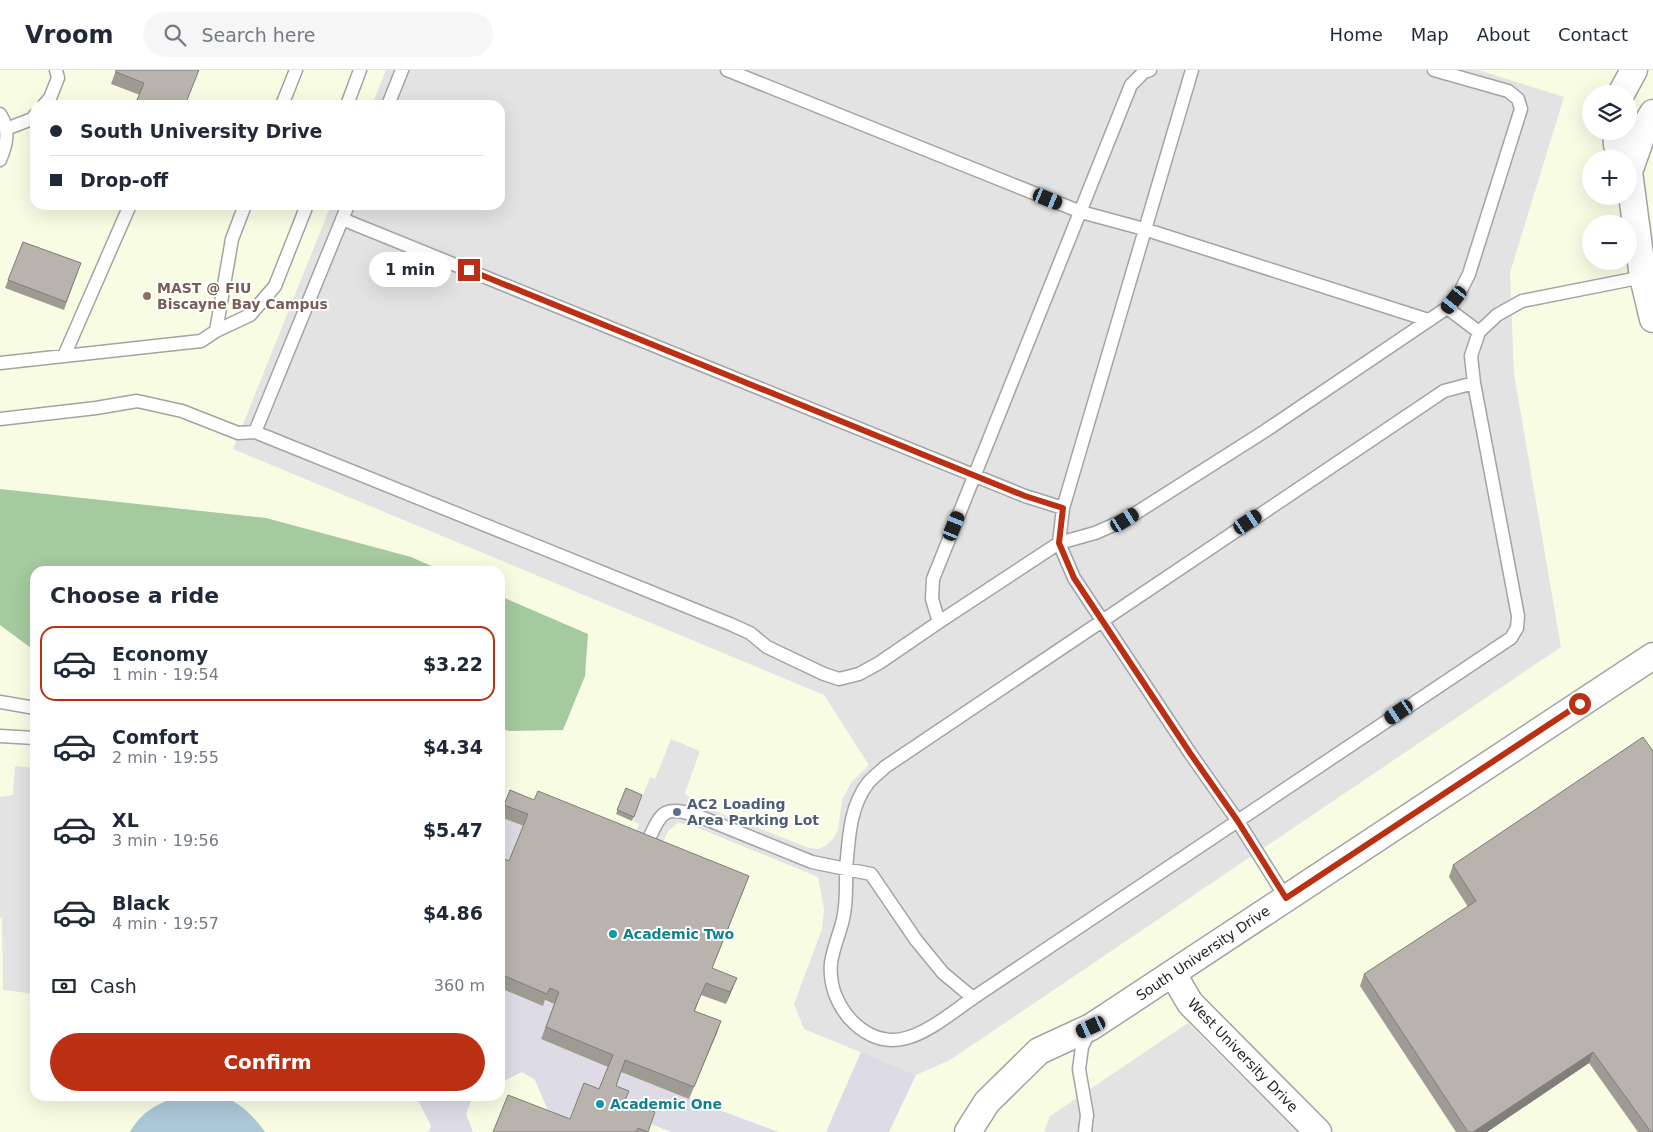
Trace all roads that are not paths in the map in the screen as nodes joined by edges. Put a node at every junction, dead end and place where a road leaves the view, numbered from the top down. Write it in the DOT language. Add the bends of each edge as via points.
graph roads {
  1 [pos="56,70"];
  2 [pos="296,70"];
  3 [pos="360,70"];
  4 [pos="402,70"];
  5 [pos="727,70"];
  6 [pos="1150,70"];
  7 [pos="1192,70"];
  8 [pos="1434,70"];
  9 [pos="1634,70"];
  10 [pos="1626,85"];
  11 [pos="48,100"];
  12 [pos="284,100"];
  13 [pos="348,100"];
  14 [pos="390,100"];
  15 [pos="1653,112"];
  16 [pos="0,114"];
  17 [pos="30,120"];
  18 [pos="6,129"];
  19 [pos="1637,150"];
  20 [pos="0,160"];
  21 [pos="1633,205"];
  22 [pos="128,210"];
  23 [pos="243,210"];
  24 [pos="305,210"];
  25 [pos="346,210"];
  26 [pos="1081,212"];
  27 [pos="342,220"];
  28 [pos="1144,229"];
  29 [pos="1643,277"];
  30 [pos="1447,308"];
  31 [pos="1428,320"];
  32 [pos="1653,320"];
  33 [pos="216,331"];
  34 [pos="1479,332"];
  35 [pos="64,356"];
  36 [pos="0,363"];
  37 [pos="1474,383"];
  38 [pos="0,419"];
  39 [pos="255,432"];
  40 [pos="975,474"];
  41 [pos="1063,508"];
  42 [pos="1059,543"];
  43 [pos="1102,620"];
  44 [pos="939,622"];
  45 [pos="1650,653"];
  46 [pos="0,702"];
  47 [pos="30,707"];
  48 [pos="0,736"];
  49 [pos="30,738"];
  50 [pos="1237,820"];
  51 [pos="646,845"];
  52 [pos="846,870"];
  53 [pos="1286,898"];
  54 [pos="1173,974"];
  55 [pos="973,998"];
  56 [pos="1091,1027"];
  57 [pos="968,1132"];
  58 [pos="1085,1132"];
  59 [pos="1318,1132"];
  1 -- 11 [label="lane" via="58,78"];
  2 -- 12 [label="lane"];
  3 -- 13 [label="lane"];
  4 -- 14 [label="lane"];
  5 -- 26 [label="lane"];
  6 -- 26 [label="lane" via="1131,84"];
  7 -- 28 [label="lane"];
  8 -- 30 [label="lane" via="1508,91 1518,99 1521,110 1469,274"];
  9 -- 10 [label="street"];
  15 -- 19 [label="street"];
  16 -- 18 [label="lane"];
  17 -- 18 [label="lane"];
  18 -- 20 [label="lane" via="8,136"];
  21 -- 29 [label="street"];
  22 -- 35 [label="lane"];
  23 -- 33 [label="lane" via="232,239"];
  24 -- 33 [label="lane" via="275,286 250,316"];
  25 -- 27 [label="lane"];
  26 -- 28 [label="lane"];
  26 -- 40 [label="lane"];
  27 -- 39 [label="lane"];
  27 -- 40 [label="lane"];
  28 -- 31 [label="lane"];
  28 -- 41 [label="lane"];
  29 -- 32 [label="street"];
  29 -- 34 [label="lane" via="1522,301 1497,314"];
  30 -- 31 [label="lane"];
  30 -- 34 [label="lane"];
  31 -- 42 [label="lane" via="1266,431 1125,520"];
  33 -- 35 [label="lane" via="201,341"];
  34 -- 37 [label="lane" via="1471,356"];
  35 -- 36 [label="lane"];
  37 -- 43 [label="lane" via="1444,391"];
  37 -- 50 [label="lane" via="1518,616 1517,628 1511,638"];
  38 -- 39 [label="lane" via="137,401 182,411 238,433"];
  39 -- 44 [label="lane" via="750,633 767,647 839,679 859,674 879,663"];
  40 -- 41 [label="lane" via="1025,496"];
  40 -- 44 [label="lane" via="933,579 932,599"];
  41 -- 42 [label="lane"];
  42 -- 43 [label="lane" via="1074,578"];
  42 -- 44 [label="lane"];
  43 -- 50 [label="lane"];
  43 -- 52 [label="lane" via="885,767 869,782 857,800 852,816"];
  45 -- 53 [label="street, South University Drive"];
  46 -- 47 [label="lane"];
  48 -- 49 [label="lane"];
  50 -- 53 [label="lane"];
  50 -- 55 [label="lane"];
  51 -- 52 [label="lane" via="659,817 671,810 701,817 812,862"];
  52 -- 55 [label="lane" via="870,874 943,973"];
  52 -- 55 [label="lane" via="844,916 831,963 833,990 843,1010 856,1025 873,1036 892,1042 913,1037 932,1027"];
  53 -- 54 [label="street, South University Drive"];
  54 -- 56 [label="street, South University Drive"];
  54 -- 59 [label="street, West University Drive" via="1190,1002"];
  56 -- 57 [label="street, South University Drive" via="1039,1051 987,1102"];
  56 -- 58 [label="lane" via="1082,1047 1079,1069 1087,1116"];
}
